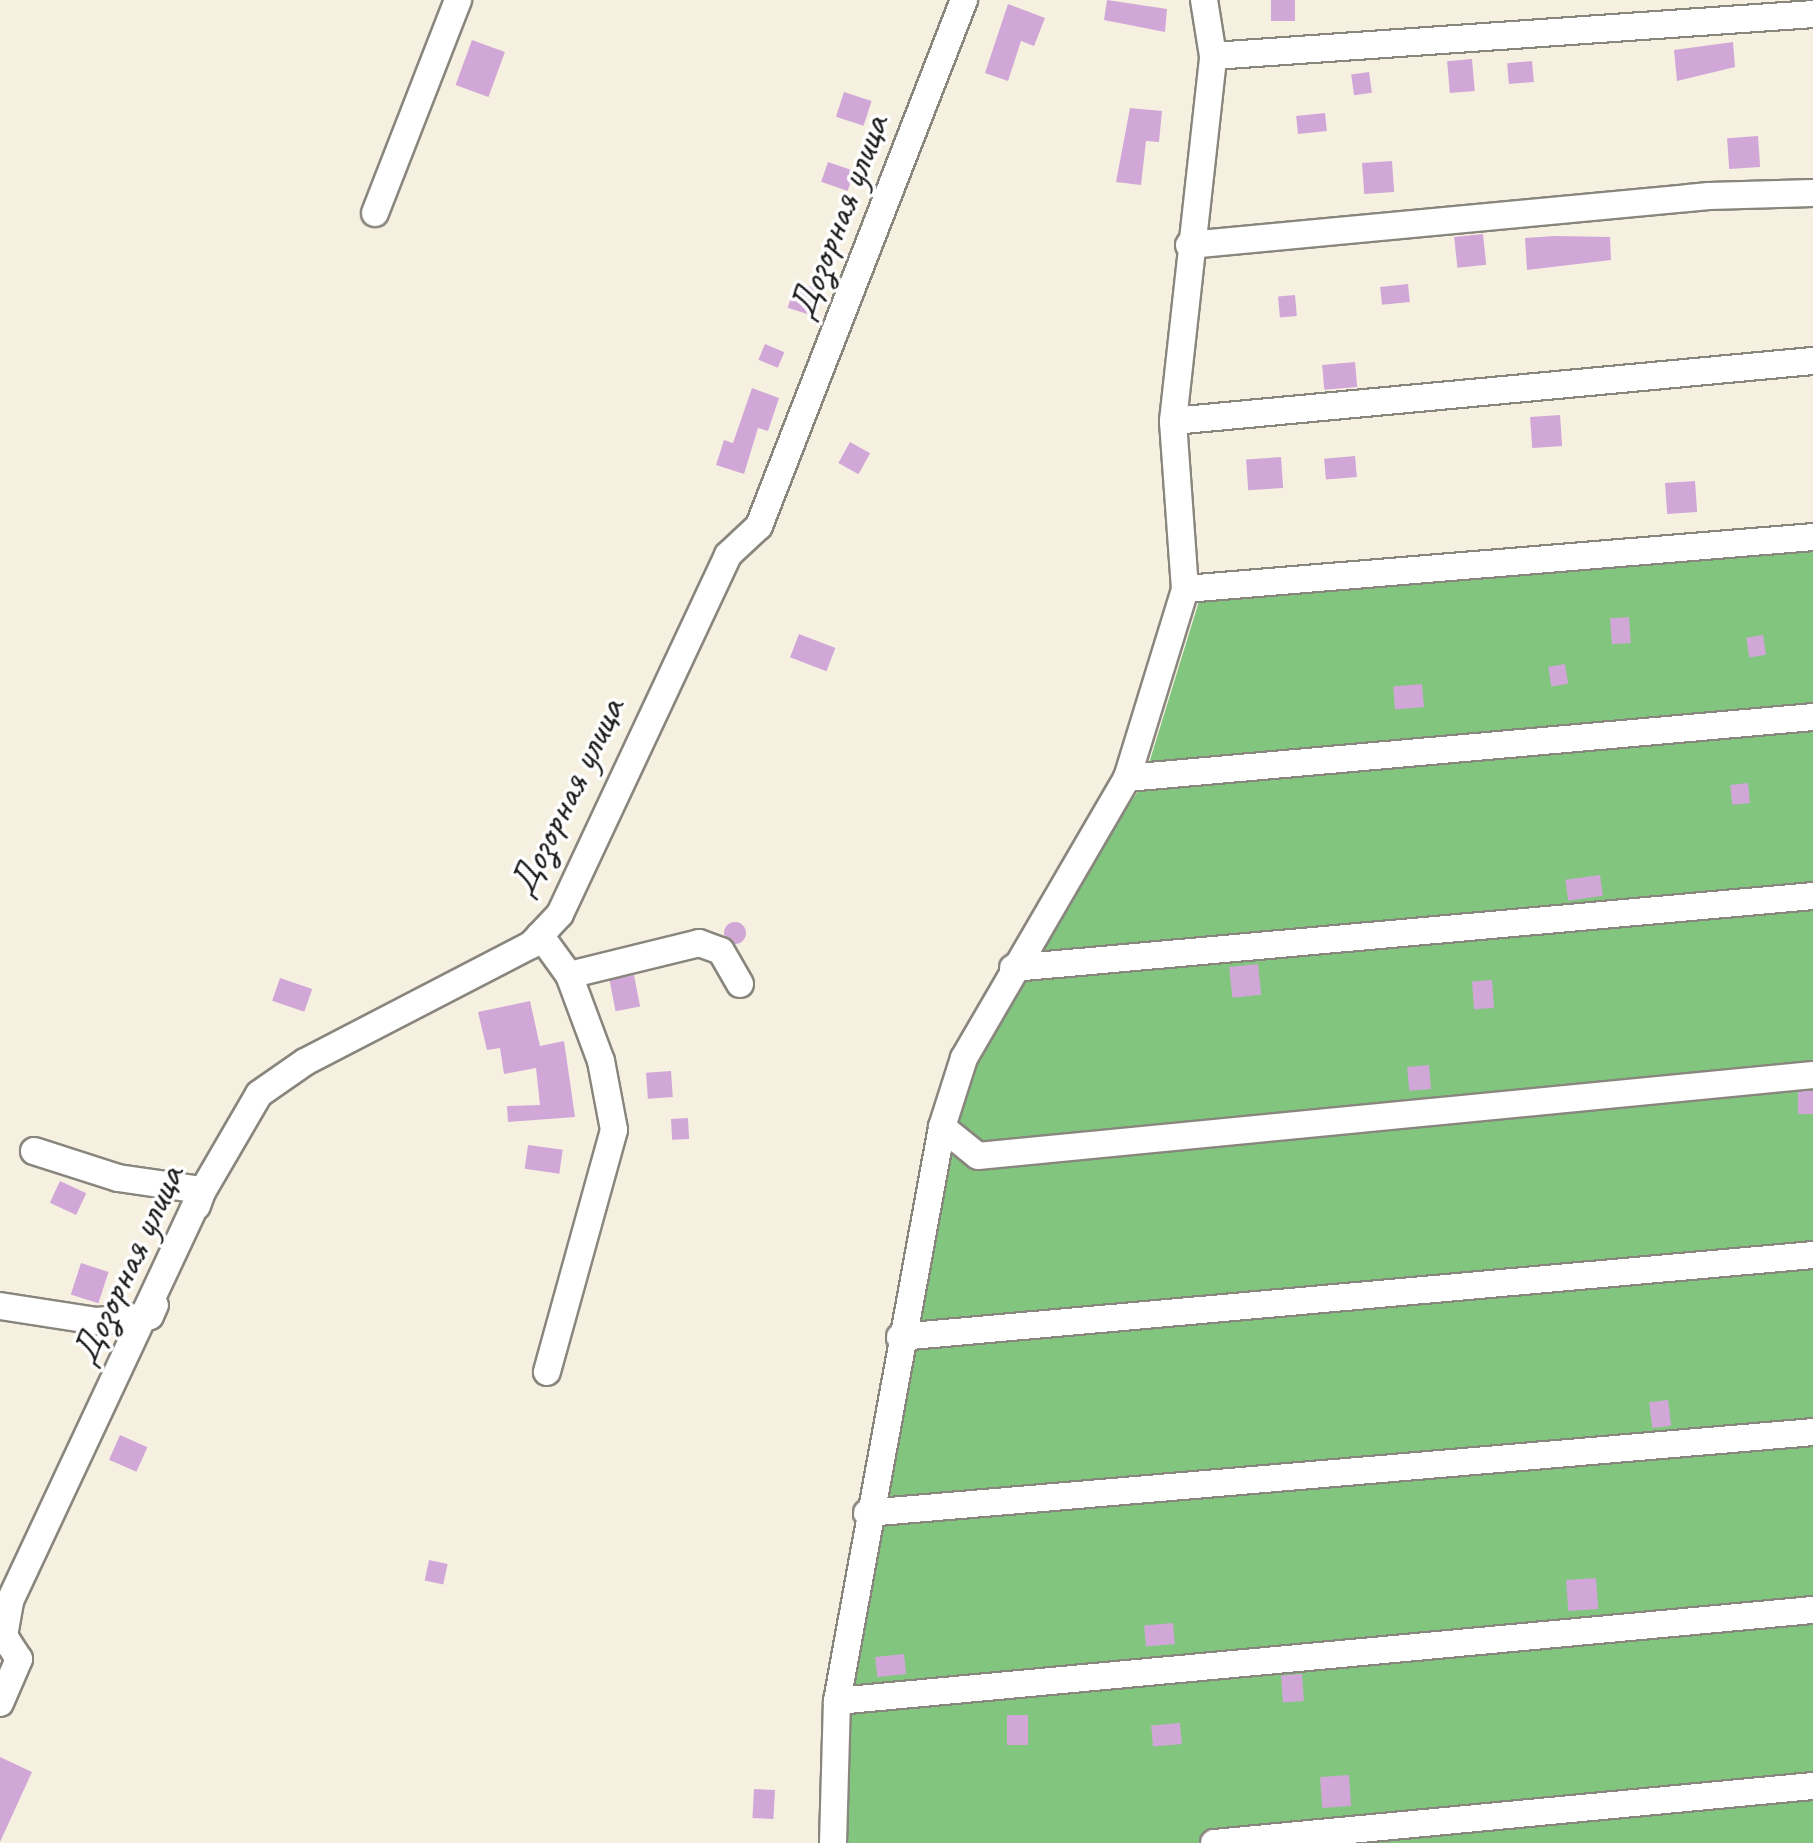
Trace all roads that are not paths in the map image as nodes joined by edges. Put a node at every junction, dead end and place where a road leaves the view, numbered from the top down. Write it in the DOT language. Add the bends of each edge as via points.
graph roads {
  1 [pos="458,0"];
  2 [pos="964,0"];
  3 [pos="1204,0"];
  4 [pos="1813,14"];
  5 [pos="1213,56"];
  6 [pos="1813,193"];
  7 [pos="375,213"];
  8 [pos="1189,245"];
  9 [pos="1813,361"];
  10 [pos="1173,421"];
  11 [pos="1813,537"];
  12 [pos="1185,589"];
  13 [pos="1813,717"];
  14 [pos="1127,778"];
  15 [pos="1813,896"];
  16 [pos="540,935"];
  17 [pos="1013,968"];
  18 [pos="569,975"];
  19 [pos="740,984"];
  20 [pos="1813,1075"];
  21 [pos="942,1127"];
  22 [pos="34,1151"];
  23 [pos="202,1192"];
  24 [pos="1813,1255"];
  25 [pos="0,1306"];
  26 [pos="150,1316"];
  27 [pos="900,1337"];
  28 [pos="547,1372"];
  29 [pos="1813,1432"];
  30 [pos="867,1513"];
  31 [pos="1813,1610"];
  32 [pos="837,1701"];
  33 [pos="0,1703"];
  34 [pos="1813,1786"];
  35 [pos="833,1843"];
  36 [pos="1214,1843"];
  1 -- 7 [label="street"];
  2 -- 16 [label="street, Дозорная улица" via="759,526 728,555 560,914"];
  3 -- 5 [label="street"];
  4 -- 5 [label="street"];
  5 -- 8 [label="street"];
  6 -- 8 [label="street" via="1709,196"];
  8 -- 10 [label="street"];
  9 -- 10 [label="street"];
  10 -- 12 [label="street"];
  11 -- 12 [label="street"];
  12 -- 14 [label="street"];
  13 -- 14 [label="street"];
  14 -- 17 [label="street"];
  15 -- 17 [label="street"];
  16 -- 18 [label="street"];
  16 -- 23 [label="street, Дозорная улица" via="259,1094"];
  17 -- 21 [label="street" via="964,1058"];
  18 -- 19 [label="street" via="699,943 721,951"];
  18 -- 28 [label="street" via="601,1061 614,1130"];
  20 -- 21 [label="street" via="978,1156"];
  21 -- 27 [label="street"];
  22 -- 23 [label="street" via="118,1178"];
  23 -- 26 [label="street, Дозорная улица"];
  24 -- 27 [label="street"];
  25 -- 26 [label="street" via="97,1321"];
  26 -- 33 [label="street, Дозорная улица" via="10,1601 4,1636 19,1659"];
  27 -- 30 [label="street"];
  29 -- 30 [label="street"];
  30 -- 32 [label="street"];
  31 -- 32 [label="street"];
  32 -- 35 [label="street"];
  34 -- 36 [label="street"];
}
